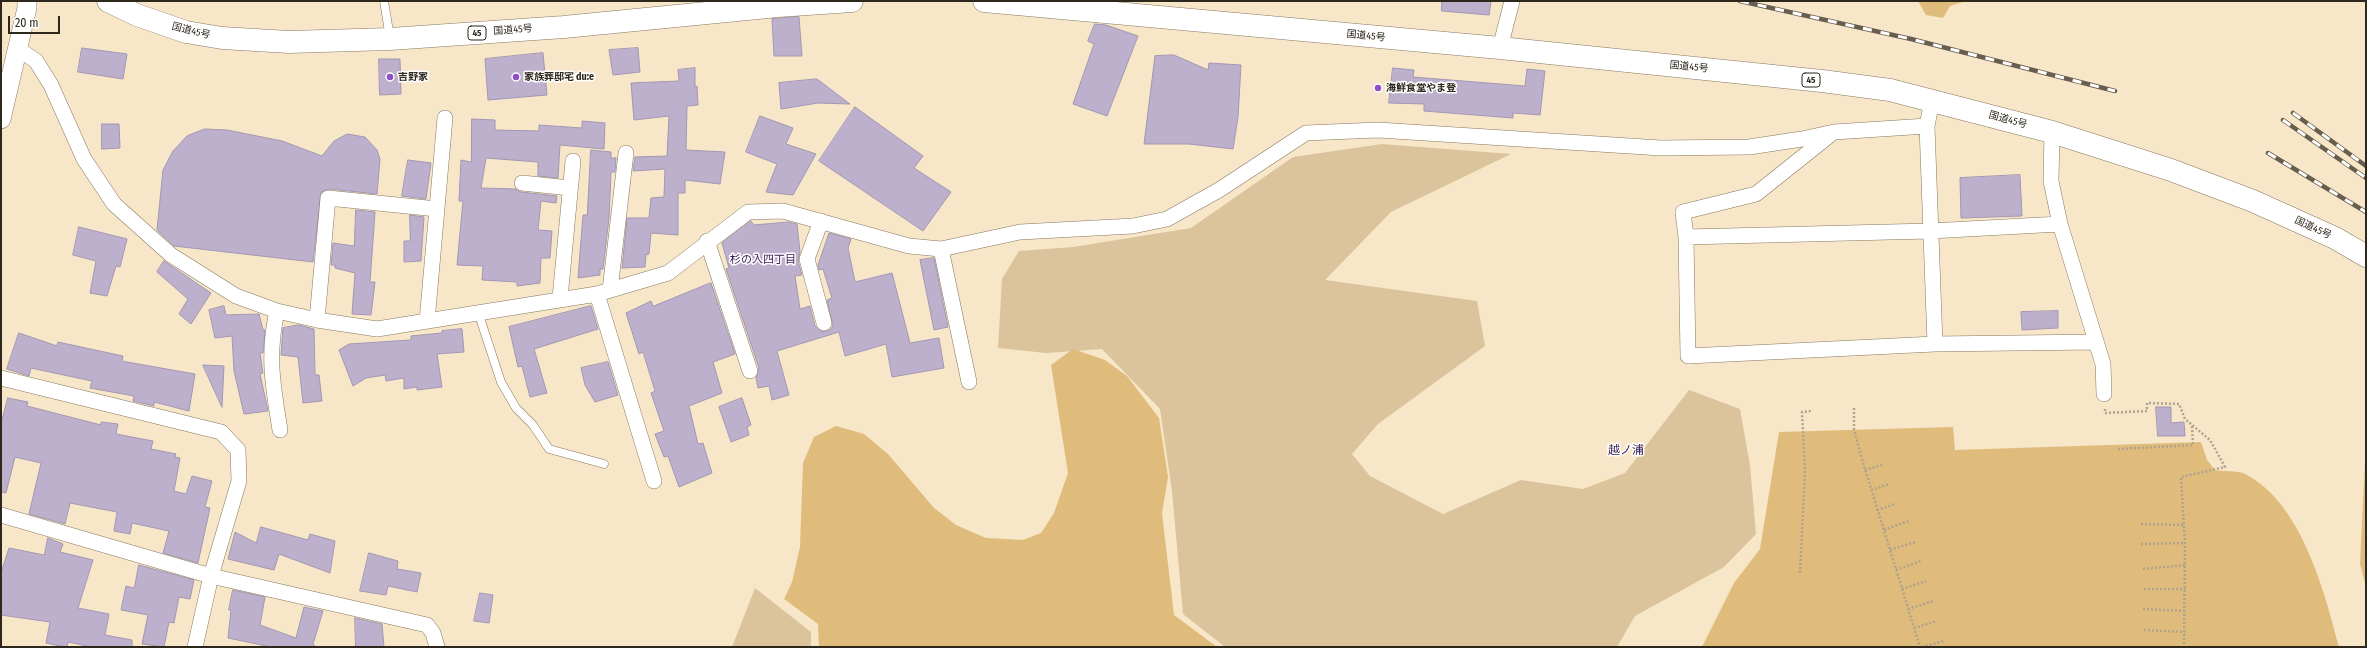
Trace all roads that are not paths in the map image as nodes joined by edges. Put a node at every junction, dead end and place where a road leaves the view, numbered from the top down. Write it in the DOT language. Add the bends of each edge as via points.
graph roads {
  1 [pos="27,1"];
  2 [pos="108,1"];
  3 [pos="384,1"];
  4 [pos="852,1"];
  5 [pos="984,1"];
  6 [pos="1512,1"];
  7 [pos="390,39"];
  8 [pos="17,48"];
  9 [pos="1500,48"];
  10 [pos="1932,100"];
  11 [pos="445,118"];
  12 [pos="1,119"];
  13 [pos="1927,126"];
  14 [pos="1834,132"];
  15 [pos="2052,132"];
  16 [pos="626,153"];
  17 [pos="573,161"];
  18 [pos="522,183"];
  19 [pos="570,188"];
  20 [pos="437,209"];
  21 [pos="821,221"];
  22 [pos="2060,224"];
  23 [pos="1930,231"];
  24 [pos="1686,237"];
  25 [pos="707,241"];
  26 [pos="941,249"];
  27 [pos="2366,256"];
  28 [pos="604,292"];
  29 [pos="560,298"];
  30 [pos="277,311"];
  31 [pos="478,312"];
  32 [pos="317,320"];
  33 [pos="427,321"];
  34 [pos="824,323"];
  35 [pos="2095,342"];
  36 [pos="1936,344"];
  37 [pos="750,371"];
  38 [pos="1,378"];
  39 [pos="969,382"];
  40 [pos="2104,394"];
  41 [pos="280,430"];
  42 [pos="604,464"];
  43 [pos="654,482"];
  44 [pos="1,515"];
  45 [pos="211,576"];
  46 [pos="195,647"];
  47 [pos="437,647"];
  1 -- 8 [label="street"];
  2 -- 7 [label="highway, 国道45号 / 45" via="137,15 186,32 222,38 289,42"];
  3 -- 7 [label="lane"];
  4 -- 7 [label="highway, 国道45号 / 45" via="603,24"];
  5 -- 9 [label="highway, 国道45号 / 45"];
  6 -- 9 [label="street"];
  8 -- 12 [label="street"];
  8 -- 30 [label="street" via="36,61 51,85 84,159 114,204 171,255 236,296"];
  9 -- 10 [label="highway, 国道45号 / 45" via="1822,81 1890,90"];
  10 -- 13 [label="street"];
  10 -- 15 [label="highway, 国道45号 / 45"];
  11 -- 20 [label="street"];
  13 -- 14 [label="street"];
  13 -- 23 [label="street"];
  14 -- 24 [label="street" via="1756,194 1683,212"];
  14 -- 26 [label="street" via="1802,140 1749,146 1661,148 1378,130 1306,133 1219,190 1167,219 1134,226 1020,232"];
  15 -- 22 [label="street" via="2051,181"];
  15 -- 27 [label="highway, 国道45号 / 45" via="2171,170 2253,201 2335,238"];
  16 -- 28 [label="street"];
  17 -- 19 [label="street"];
  18 -- 19 [label="street"];
  19 -- 29 [label="street"];
  20 -- 32 [label="street" via="328,198"];
  20 -- 33 [label="street"];
  21 -- 25 [label="street" via="783,211 748,212"];
  21 -- 26 [label="street" via="909,246"];
  21 -- 34 [label="street" via="807,259"];
  22 -- 23 [label="street"];
  22 -- 35 [label="street"];
  23 -- 24 [label="street"];
  23 -- 36 [label="street"];
  24 -- 36 [label="street" via="1688,356"];
  25 -- 28 [label="street" via="668,273"];
  25 -- 37 [label="street"];
  26 -- 39 [label="street"];
  28 -- 29 [label="street"];
  28 -- 43 [label="street"];
  29 -- 31 [label="street"];
  30 -- 32 [label="street"];
  30 -- 41 [label="street" via="271,337 270,367"];
  31 -- 33 [label="street"];
  31 -- 42 [label="lane" via="501,382 516,408 549,449"];
  32 -- 33 [label="street" via="377,329"];
  35 -- 36 [label="street"];
  35 -- 40 [label="street" via="2103,364"];
  38 -- 45 [label="street" via="221,432 238,450 239,482"];
  44 -- 45 [label="street"];
  45 -- 46 [label="street"];
  45 -- 47 [label="street" via="427,625 433,633"];
}
